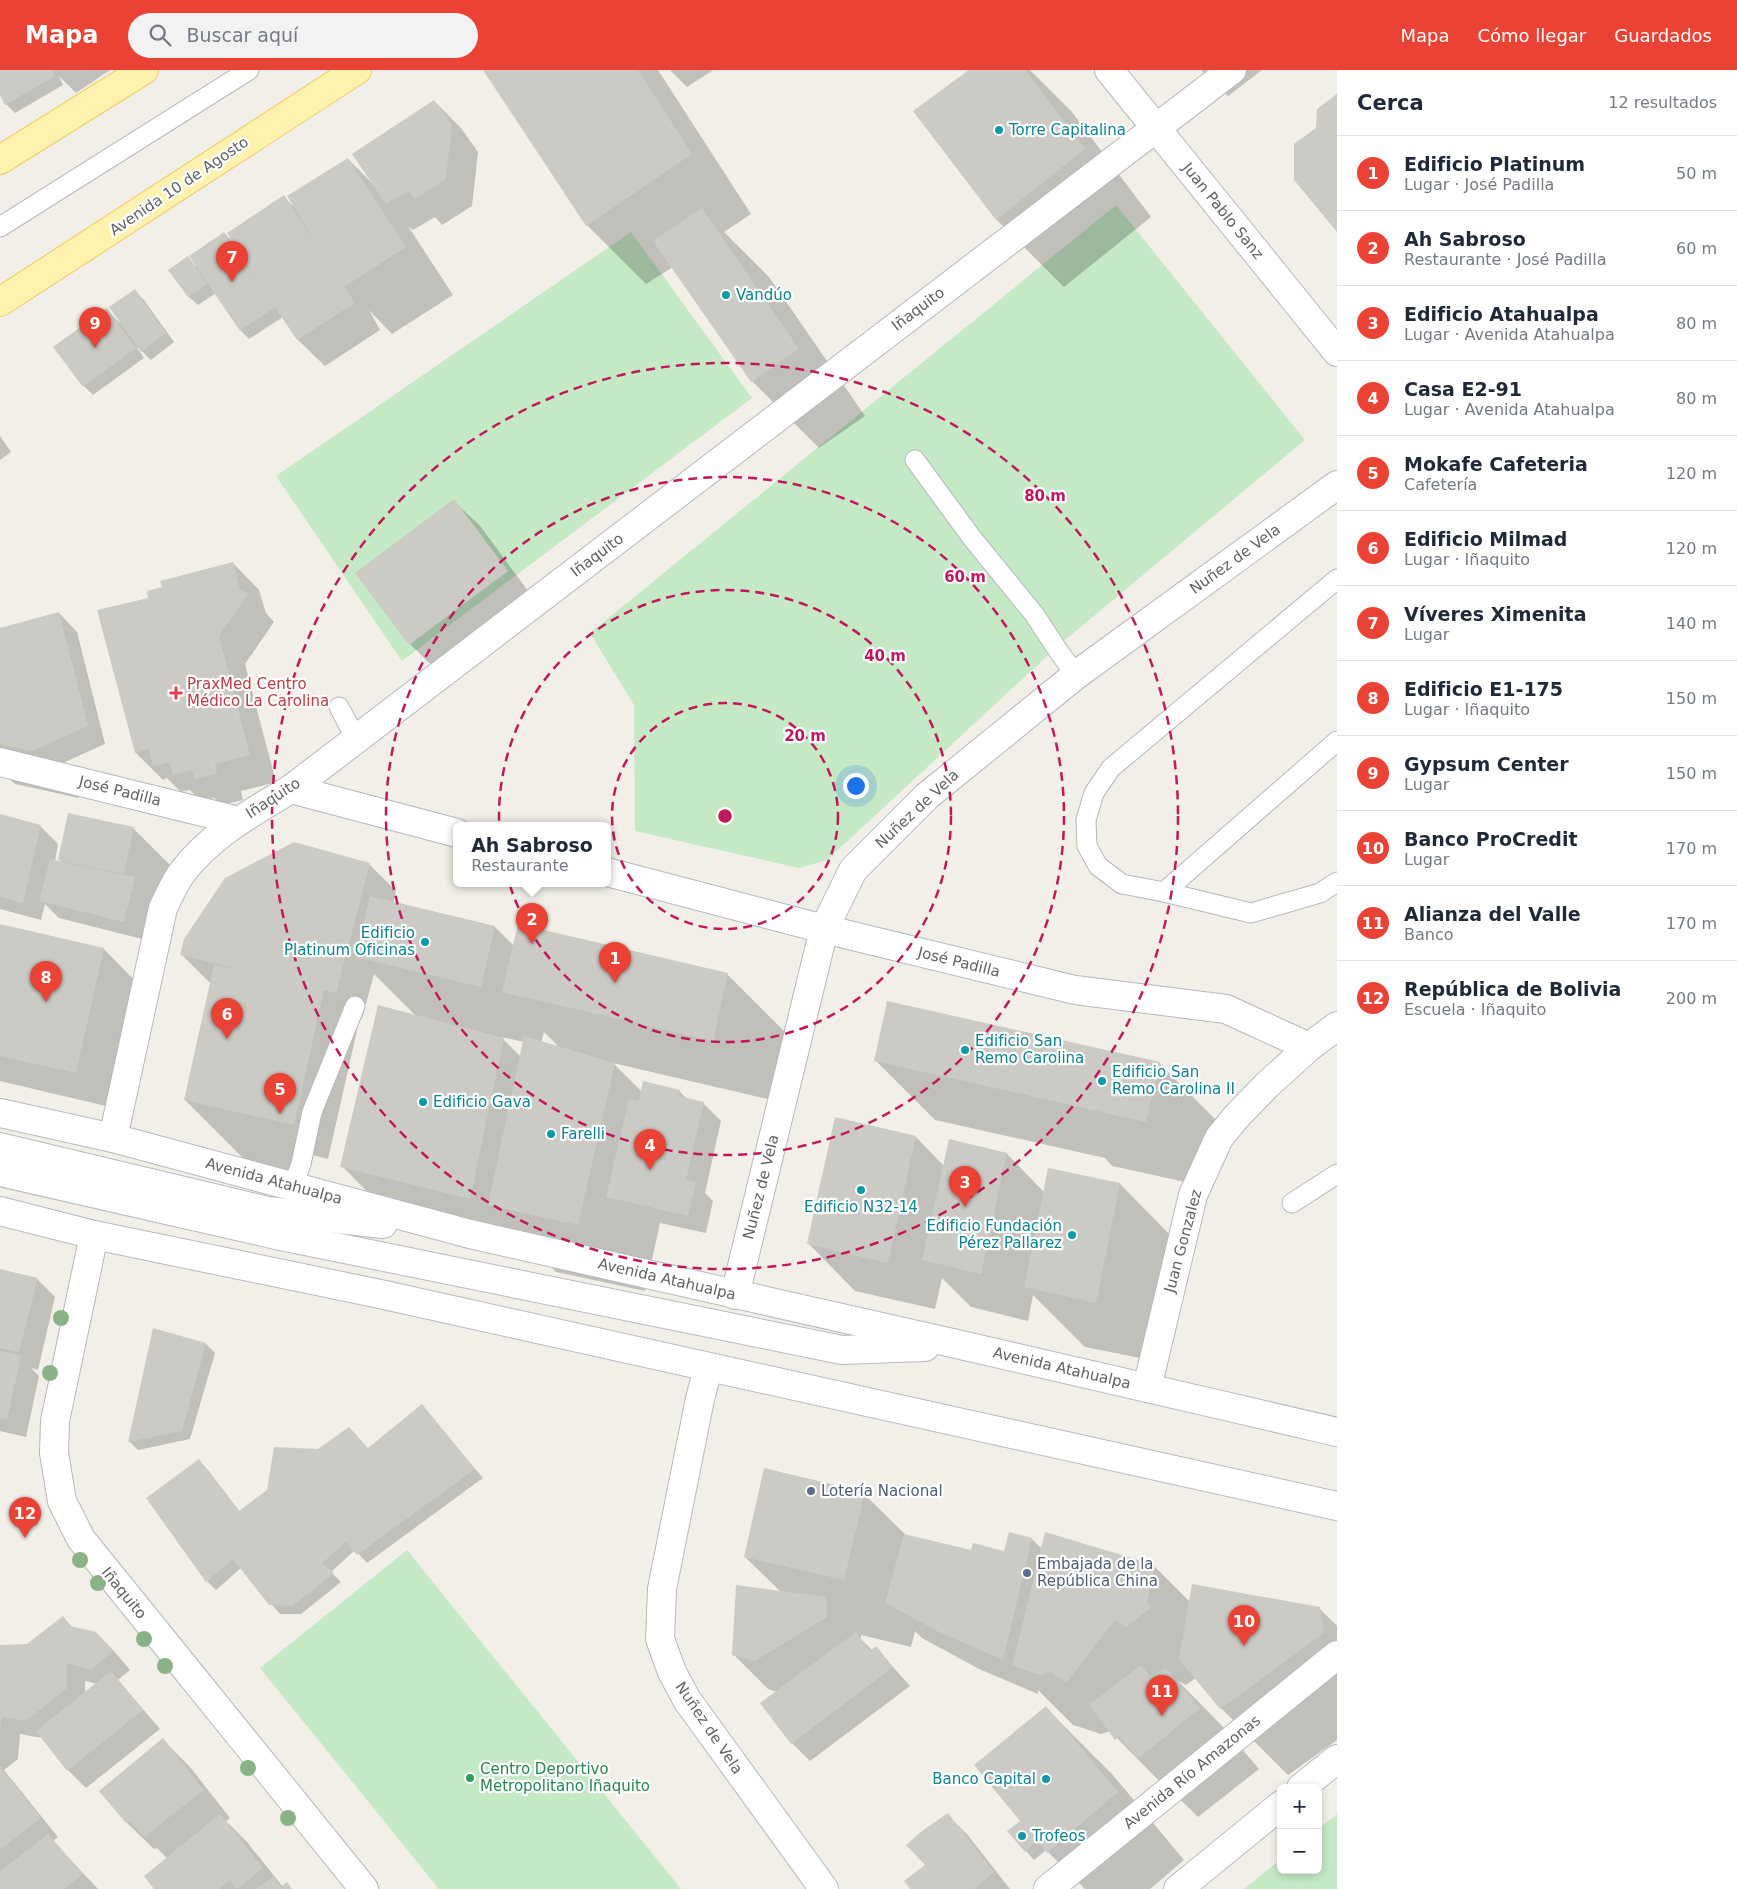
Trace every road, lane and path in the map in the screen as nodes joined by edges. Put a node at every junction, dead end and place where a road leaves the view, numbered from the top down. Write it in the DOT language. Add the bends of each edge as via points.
graph roads {
  1 [pos="144,70"];
  2 [pos="249,70"];
  3 [pos="357,70"];
  4 [pos="1110,70"];
  5 [pos="1232,70"];
  6 [pos="1156,127"];
  7 [pos="0,160"];
  8 [pos="0,227"];
  9 [pos="0,302"];
  10 [pos="1337,352"];
  11 [pos="915,460"];
  12 [pos="1337,485"];
  13 [pos="1337,579"];
  14 [pos="1076,675"];
  15 [pos="339,707"];
  16 [pos="356,738"];
  17 [pos="1337,740"];
  18 [pos="0,762"];
  19 [pos="290,789"];
  20 [pos="239,821"];
  21 [pos="453,832"];
  22 [pos="611,873"];
  23 [pos="1337,882"];
  24 [pos="1164,892"];
  25 [pos="824,929"];
  26 [pos="355,1006"];
  27 [pos="1337,1026"];
  28 [pos="1309,1047"];
  29 [pos="0,1113"];
  30 [pos="113,1138"];
  31 [pos="0,1148"];
  32 [pos="0,1172"];
  33 [pos="1337,1174"];
  34 [pos="293,1186"];
  35 [pos="1292,1203"];
  36 [pos="0,1211"];
  37 [pos="272,1223"];
  38 [pos="470,1234"];
  39 [pos="94,1236"];
  40 [pos="380,1294"];
  41 [pos="735,1295"];
  42 [pos="961,1345"];
  43 [pos="708,1368"];
  44 [pos="1146,1388"];
  45 [pos="1337,1432"];
  46 [pos="1337,1506"];
  47 [pos="1337,1655"];
  48 [pos="1337,1758"];
  49 [pos="1306,1784"];
  50 [pos="1277,1808"];
  51 [pos="364,1889"];
  52 [pos="824,1889"];
  53 [pos="1048,1889"];
  54 [pos="1178,1889"];
  1 -- 7 [label="main road"];
  2 -- 8 [label="lane"];
  3 -- 9 [label="main road, Avenida 10 de Agosto"];
  4 -- 6 [label="street, Juan Pablo Sanz"];
  5 -- 6 [label="street, Iñaquito"];
  6 -- 10 [label="street, Juan Pablo Sanz"];
  6 -- 16 [label="street, Iñaquito"];
  11 -- 14 [label="lane" via="972,538 1034,614"];
  12 -- 14 [label="street, Nuñez de Vela"];
  13 -- 24 [label="lane" via="1111,768 1094,794 1086,820 1087,846 1098,866 1122,884"];
  14 -- 25 [label="street, Nuñez de Vela" via="927,796 853,870"];
  15 -- 16 [label="lane"];
  16 -- 19 [label="street, Iñaquito"];
  17 -- 24 [label="lane"];
  18 -- 20 [label="street, José Padilla"];
  19 -- 20 [label="street, Iñaquito"];
  19 -- 21 [label="street"];
  20 -- 30 [label="street, Iñaquito" via="206,845 181,874 163,908"];
  22 -- 25 [label="street, José Padilla"];
  23 -- 24 [label="lane" via="1320,893 1251,913"];
  25 -- 28 [label="street, José Padilla" via="1075,990 1226,1009"];
  25 -- 41 [label="street, Nuñez de Vela"];
  26 -- 34 [label="lane" via="312,1112"];
  27 -- 28 [label="street, Juan Gonzalez"];
  28 -- 44 [label="street, Juan Gonzalez" via="1267,1085 1219,1138 1193,1195"];
  29 -- 30 [label="street, Avenida Atahualpa"];
  30 -- 34 [label="street, Avenida Atahualpa"];
  31 -- 37 [label="street"];
  32 -- 37 [label="street"];
  33 -- 35 [label="lane"];
  34 -- 38 [label="street, Avenida Atahualpa"];
  36 -- 39 [label="street"];
  37 -- 38 [label="street"];
  37 -- 40 [label="street"];
  37 -- 42 [label="street" via="842,1350"];
  38 -- 41 [label="street, Avenida Atahualpa"];
  39 -- 40 [label="street"];
  39 -- 51 [label="street, Iñaquito" via="55,1421 54,1453 62,1501 81,1539"];
  40 -- 43 [label="street"];
  41 -- 42 [label="street, Avenida Atahualpa"];
  42 -- 44 [label="street, Avenida Atahualpa"];
  43 -- 46 [label="street"];
  43 -- 52 [label="street, Nuñez de Vela" via="662,1590 660,1639 672,1672 688,1700"];
  44 -- 45 [label="street, Avenida Atahualpa"];
  47 -- 53 [label="street, Avenida Río Amazonas"];
  48 -- 49 [label="street"];
  50 -- 54 [label="street"];
}
